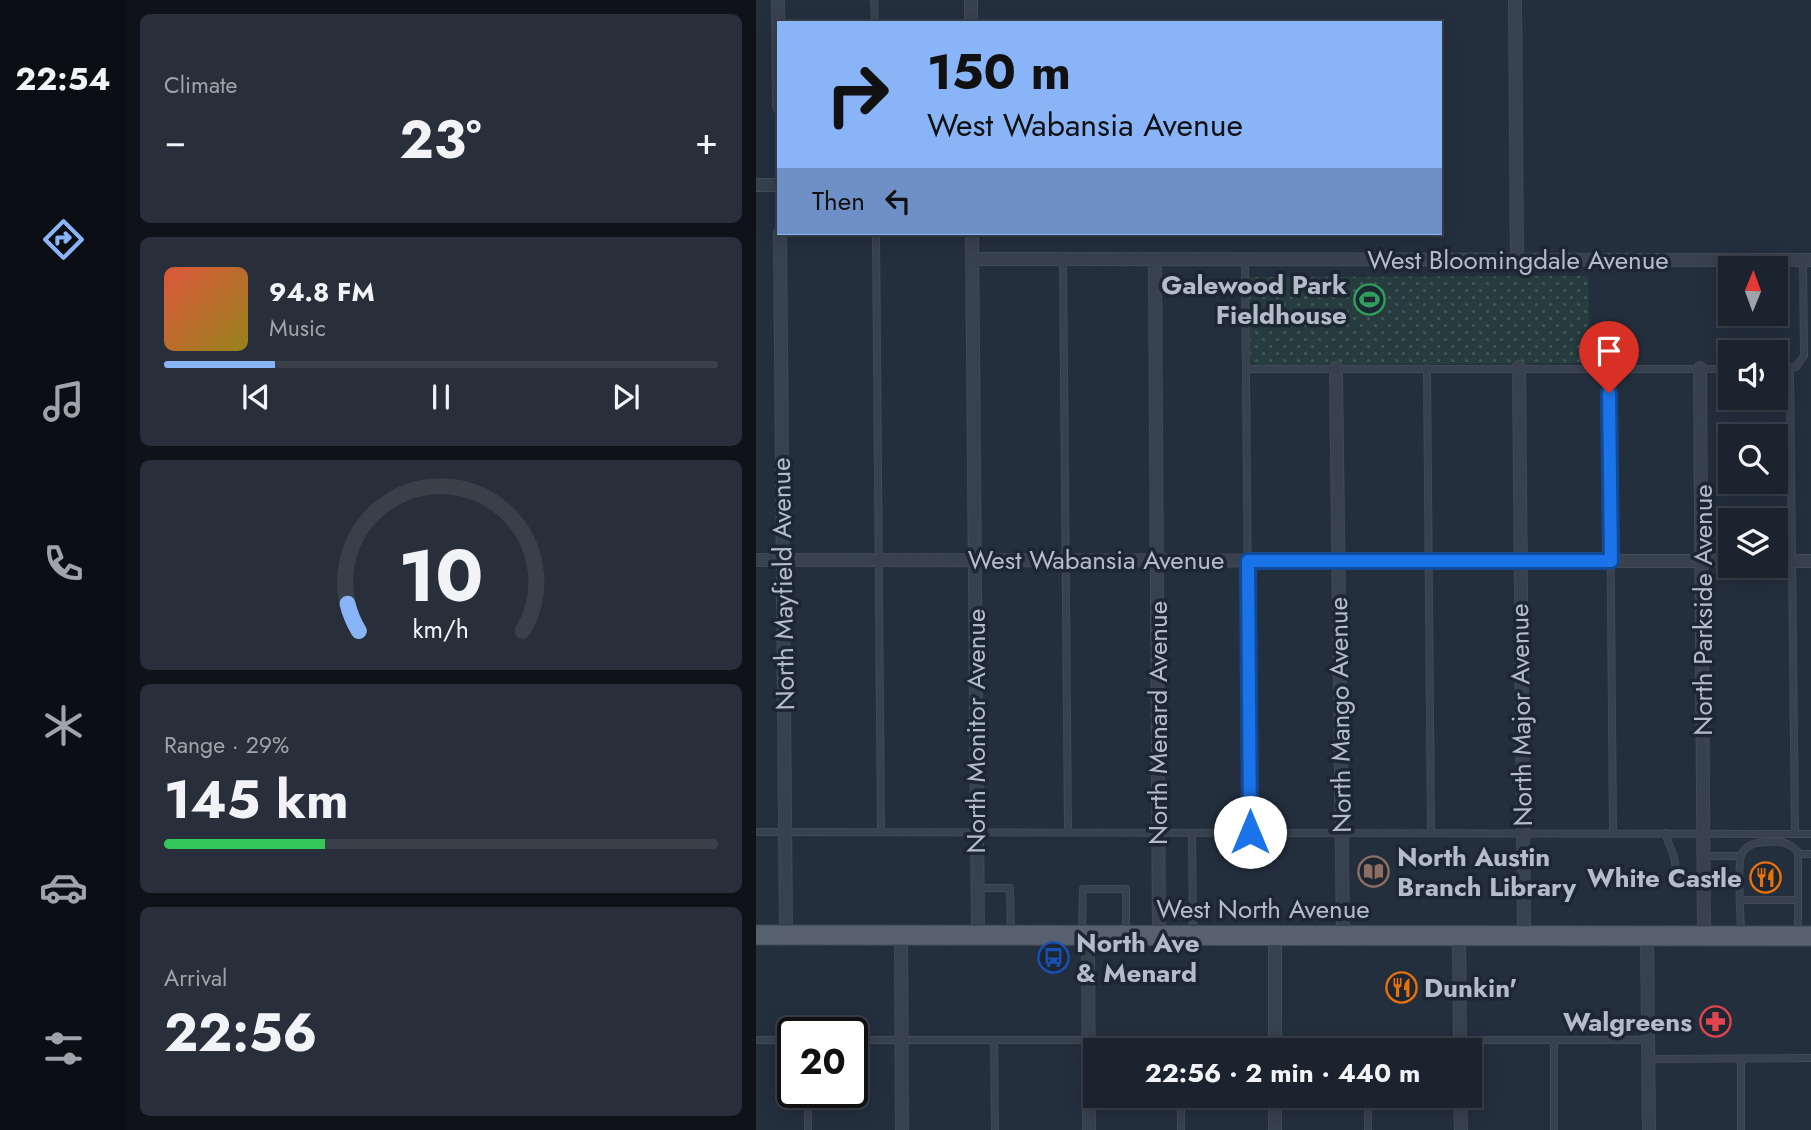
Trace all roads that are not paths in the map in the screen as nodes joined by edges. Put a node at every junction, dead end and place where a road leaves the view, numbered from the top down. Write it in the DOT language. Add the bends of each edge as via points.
graph roads {
  1 [pos="778,0"];
  2 [pos="874,0"];
  3 [pos="971,0"];
  4 [pos="1515,0"];
  5 [pos="778,21"];
  6 [pos="875,21"];
  7 [pos="971,21"];
  8 [pos="756,185"];
  9 [pos="777,185"];
  10 [pos="780,235"];
  11 [pos="876,235"];
  12 [pos="972,235"];
  13 [pos="972,259"];
  14 [pos="1063,259"];
  15 [pos="1155,259"];
  16 [pos="1245,259"];
  17 [pos="1517,260"];
  18 [pos="1807,260"];
  19 [pos="1519,367"];
  20 [pos="1336,368"];
  21 [pos="1427,368"];
  22 [pos="1609,368"];
  23 [pos="1700,368"];
  24 [pos="1246,369"];
  25 [pos="1718,369"];
  26 [pos="1790,369"];
  27 [pos="756,560"];
  28 [pos="783,560"];
  29 [pos="878,560"];
  30 [pos="975,560"];
  31 [pos="1066,560"];
  32 [pos="1157,560"];
  33 [pos="1248,561"];
  34 [pos="1339,561"];
  35 [pos="1429,561"];
  36 [pos="1520,561"];
  37 [pos="1611,561"];
  38 [pos="1703,561"];
  39 [pos="1718,561"];
  40 [pos="1788,561"];
  41 [pos="1793,561"];
  42 [pos="1811,561"];
  43 [pos="756,832"];
  44 [pos="785,832"];
  45 [pos="881,832"];
  46 [pos="977,832"];
  47 [pos="1068,832"];
  48 [pos="1192,832"];
  49 [pos="1250,832"];
  50 [pos="1158,833"];
  51 [pos="1342,833"];
  52 [pos="1431,833"];
  53 [pos="1522,833"];
  54 [pos="1613,833"];
  55 [pos="1666,833"];
  56 [pos="1704,834"];
  57 [pos="1795,834"];
  58 [pos="1811,834"];
  59 [pos="1798,853"];
  60 [pos="1811,854"];
  61 [pos="1704,856"];
  62 [pos="1741,856"];
  63 [pos="1704,884"];
  64 [pos="977,888"];
  65 [pos="1741,900"];
  66 [pos="1798,900"];
  67 [pos="756,935"];
  68 [pos="786,935"];
  69 [pos="901,935"];
  70 [pos="978,935"];
  71 [pos="1011,935"];
  72 [pos="1085,935"];
  73 [pos="1159,935"];
  74 [pos="1193,935"];
  75 [pos="1275,935"];
  76 [pos="1126,936"];
  77 [pos="1343,936"];
  78 [pos="1459,936"];
  79 [pos="1524,936"];
  80 [pos="1647,936"];
  81 [pos="1704,936"];
  82 [pos="1741,936"];
  83 [pos="1804,936"];
  84 [pos="1089,1038"];
  85 [pos="1275,1038"];
  86 [pos="1460,1038"];
  87 [pos="756,1040"];
  88 [pos="777,1040"];
  89 [pos="868,1040"];
  90 [pos="901,1040"];
  91 [pos="995,1040"];
  92 [pos="1083,1040"];
  93 [pos="1554,1040"];
  94 [pos="1648,1041"];
  95 [pos="1482,1044"];
  96 [pos="1811,1058"];
  97 [pos="1648,1059"];
  98 [pos="1741,1059"];
  99 [pos="808,1108"];
  100 [pos="1089,1108"];
  101 [pos="1181,1108"];
  102 [pos="1275,1108"];
  103 [pos="1368,1108"];
  104 [pos="1460,1108"];
  105 [pos="808,1130"];
  106 [pos="902,1130"];
  107 [pos="995,1130"];
  108 [pos="1089,1130"];
  109 [pos="1181,1130"];
  110 [pos="1276,1130"];
  111 [pos="1368,1130"];
  112 [pos="1461,1130"];
  113 [pos="1555,1130"];
  114 [pos="1649,1130"];
  115 [pos="1741,1130"];
  1 -- 5 [label="street"];
  2 -- 6 [label="lane"];
  3 -- 7 [label="street"];
  4 -- 17 [label="street"];
  8 -- 9 [label="street"];
  10 -- 28 [label="street, North Mayfield Avenue"];
  11 -- 29 [label="lane"];
  12 -- 13 [label="street, North Monitor Avenue"];
  13 -- 14 [label="street, West Bloomingdale Avenue"];
  13 -- 30 [label="street, North Monitor Avenue"];
  14 -- 15 [label="street, West Bloomingdale Avenue"];
  14 -- 31 [label="lane"];
  15 -- 16 [label="street, West Bloomingdale Avenue"];
  15 -- 32 [label="street, North Menard Avenue"];
  16 -- 17 [label="street, West Bloomingdale Avenue"];
  16 -- 24 [label="lane"];
  17 -- 18 [label="street, West Bloomingdale Avenue"];
  18 -- 26 [label="lane" via="1804,356"];
  19 -- 21 [label="lane"];
  19 -- 22 [label="lane"];
  19 -- 36 [label="street, North Major Avenue"];
  20 -- 21 [label="lane"];
  20 -- 24 [label="lane"];
  20 -- 34 [label="street, North Mango Avenue"];
  21 -- 35 [label="lane"];
  22 -- 23 [label="lane"];
  22 -- 37 [label="lane"];
  23 -- 25 [label="lane"];
  23 -- 38 [label="street, North Parkside Avenue"];
  24 -- 33 [label="lane"];
  26 -- 41 [label="lane"];
  27 -- 28 [label="street, West Wabansia Avenue"];
  28 -- 29 [label="street, West Wabansia Avenue"];
  28 -- 44 [label="street, North Mayfield Avenue"];
  29 -- 30 [label="street, West Wabansia Avenue"];
  29 -- 45 [label="lane"];
  30 -- 31 [label="street, West Wabansia Avenue"];
  30 -- 46 [label="street, North Monitor Avenue"];
  31 -- 32 [label="street, West Wabansia Avenue"];
  31 -- 47 [label="lane"];
  32 -- 33 [label="street, West Wabansia Avenue"];
  32 -- 50 [label="street, North Menard Avenue"];
  33 -- 34 [label="street, West Wabansia Avenue"];
  33 -- 49 [label="lane"];
  34 -- 35 [label="street, West Wabansia Avenue"];
  34 -- 51 [label="street, North Mango Avenue"];
  35 -- 36 [label="street, West Wabansia Avenue"];
  35 -- 52 [label="lane"];
  36 -- 37 [label="street, West Wabansia Avenue"];
  36 -- 53 [label="street, North Major Avenue"];
  37 -- 38 [label="street, West Wabansia Avenue"];
  37 -- 54 [label="lane"];
  38 -- 39 [label="street, West Wabansia Avenue"];
  38 -- 56 [label="street, North Parkside Avenue"];
  40 -- 41 [label="street"];
  41 -- 42 [label="street"];
  41 -- 57 [label="lane"];
  43 -- 44 [label="lane"];
  44 -- 45 [label="lane"];
  44 -- 68 [label="street, North Mayfield Avenue"];
  45 -- 46 [label="lane"];
  46 -- 47 [label="lane"];
  46 -- 64 [label="street, North Monitor Avenue"];
  47 -- 50 [label="lane"];
  48 -- 49 [label="lane"];
  48 -- 50 [label="lane"];
  48 -- 74 [label="lane"];
  49 -- 51 [label="lane"];
  50 -- 73 [label="street, North Menard Avenue"];
  51 -- 52 [label="lane"];
  51 -- 77 [label="street, North Mango Avenue"];
  52 -- 53 [label="lane"];
  53 -- 54 [label="lane"];
  53 -- 79 [label="street, North Major Avenue"];
  54 -- 55 [label="lane"];
  55 -- 56 [label="lane"];
  55 -- 63 [label="lane" via="1679,882"];
  56 -- 57 [label="lane"];
  56 -- 61 [label="street, North Parkside Avenue"];
  57 -- 58 [label="lane"];
  59 -- 60 [label="lane"];
  59 -- 62 [label="lane" via="1779,841 1755,842"];
  59 -- 66 [label="lane"];
  61 -- 62 [label="lane"];
  61 -- 63 [label="street, North Parkside Avenue"];
  62 -- 65 [label="lane"];
  63 -- 81 [label="street, North Parkside Avenue"];
  64 -- 70 [label="street, North Monitor Avenue"];
  64 -- 71 [label="lane" via="1010,888"];
  65 -- 66 [label="lane"];
  65 -- 82 [label="lane"];
  66 -- 83 [label="lane"];
  67 -- 68 [label="main road, West North Avenue"];
  68 -- 69 [label="main road, West North Avenue"];
  69 -- 70 [label="main road, West North Avenue"];
  69 -- 90 [label="street"];
  70 -- 71 [label="main road, West North Avenue"];
  71 -- 72 [label="main road, West North Avenue"];
  72 -- 76 [label="main road, West North Avenue"];
  72 -- 76 [label="lane" via="1083,889 1126,889"];
  72 -- 84 [label="street"];
  73 -- 74 [label="main road, West North Avenue"];
  73 -- 76 [label="main road, West North Avenue"];
  74 -- 75 [label="main road, West North Avenue"];
  75 -- 77 [label="main road, West North Avenue"];
  75 -- 85 [label="street"];
  77 -- 78 [label="main road, West North Avenue"];
  78 -- 79 [label="main road, West North Avenue"];
  78 -- 86 [label="street"];
  79 -- 80 [label="main road, West North Avenue"];
  80 -- 81 [label="main road, West North Avenue"];
  80 -- 94 [label="street"];
  81 -- 82 [label="main road, West North Avenue"];
  82 -- 83 [label="main road, West North Avenue"];
  87 -- 88 [label="lane"];
  89 -- 90 [label="lane"];
  90 -- 91 [label="lane"];
  90 -- 106 [label="street"];
  91 -- 92 [label="lane"];
  91 -- 107 [label="lane"];
  93 -- 94 [label="lane"];
  93 -- 95 [label="lane"];
  93 -- 113 [label="lane"];
  94 -- 97 [label="street"];
  96 -- 98 [label="lane"];
  97 -- 98 [label="lane"];
  97 -- 114 [label="street"];
  98 -- 115 [label="lane"];
  99 -- 105 [label="lane"];
  100 -- 108 [label="street"];
  101 -- 109 [label="lane"];
  102 -- 110 [label="street"];
  103 -- 111 [label="lane"];
  104 -- 112 [label="street"];
}
